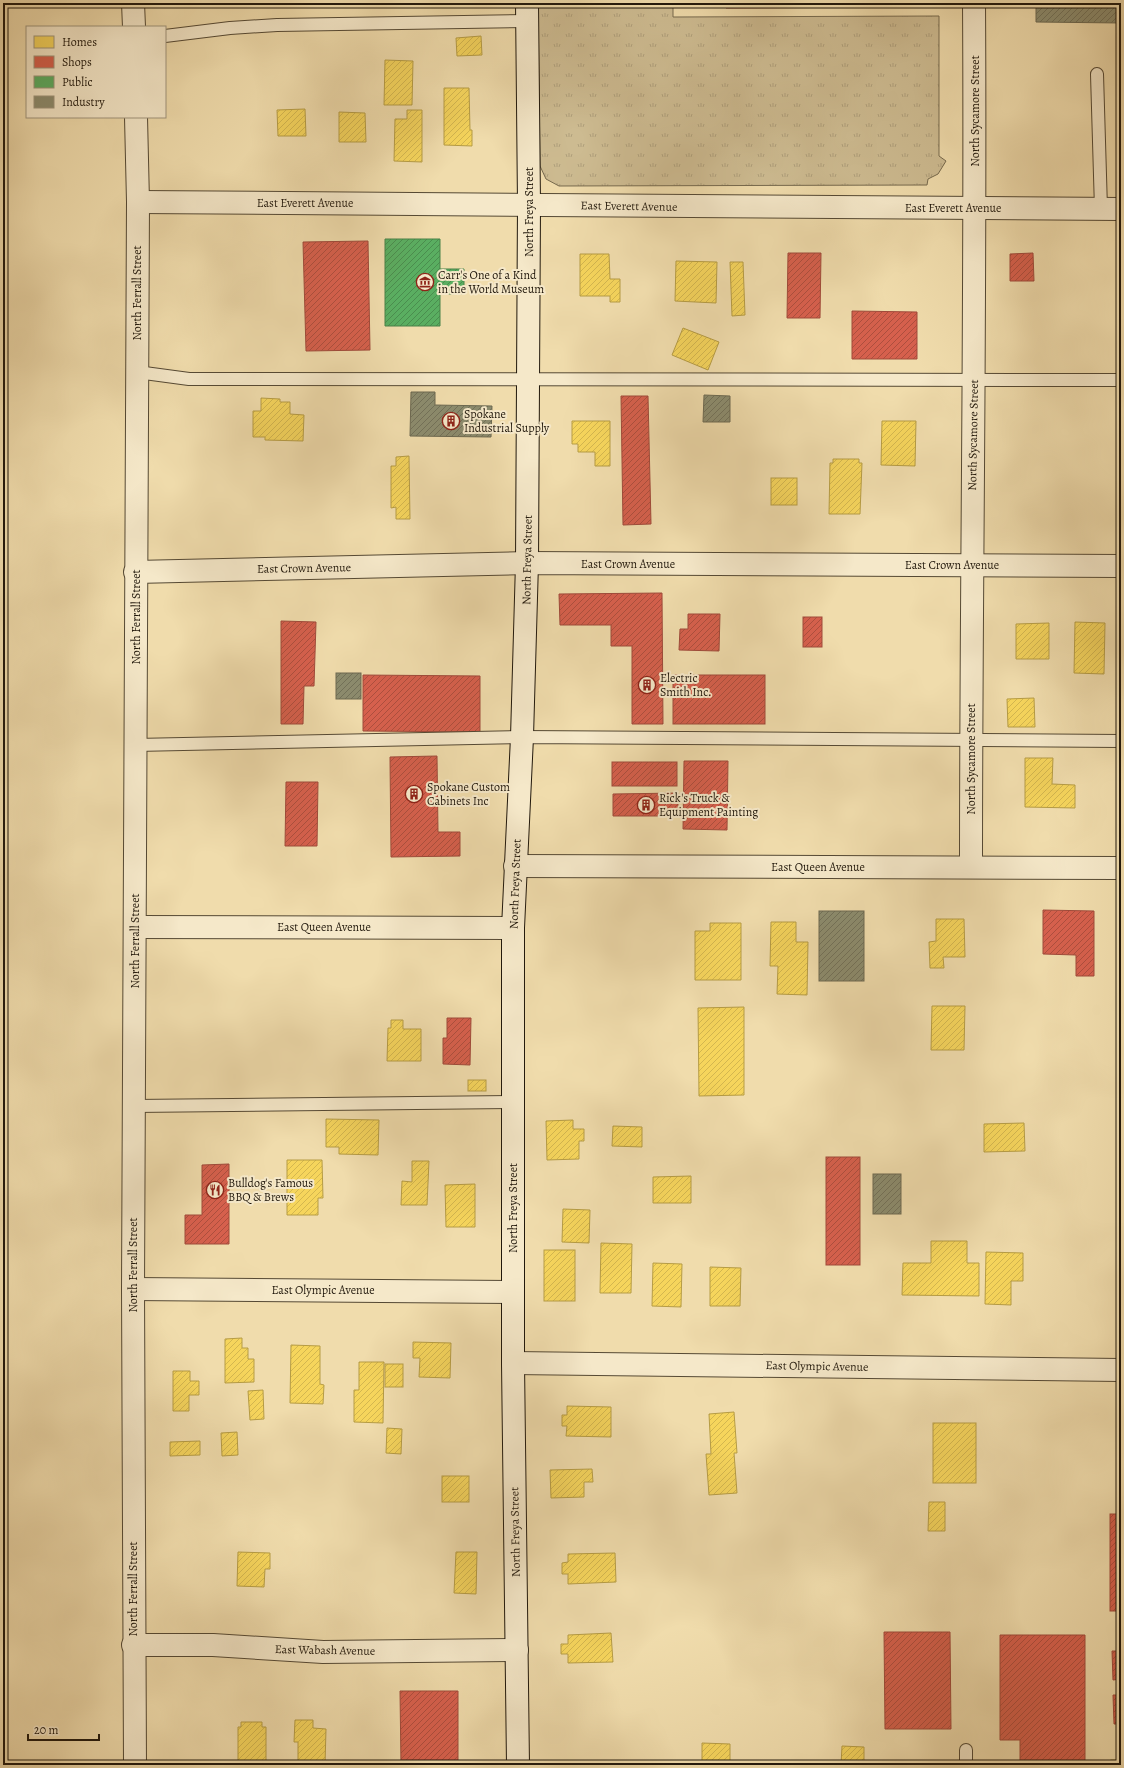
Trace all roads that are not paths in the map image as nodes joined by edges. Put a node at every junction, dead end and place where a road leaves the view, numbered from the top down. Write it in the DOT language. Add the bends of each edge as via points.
graph roads {
  1 [pos="133,3"];
  2 [pos="974,3"];
  3 [pos="527,12"];
  4 [pos="134,26"];
  5 [pos="166,36"];
  6 [pos="1097,74"];
  7 [pos="136,118"];
  8 [pos="138,202"];
  9 [pos="529,205"];
  10 [pos="975,209"];
  11 [pos="1111,209"];
  12 [pos="137,372"];
  13 [pos="1121,380"];
  14 [pos="529,381"];
  15 [pos="974,381"];
  16 [pos="527,563"];
  17 [pos="971,566"];
  18 [pos="1121,566"];
  19 [pos="136,572"];
  20 [pos="522,737"];
  21 [pos="971,740"];
  22 [pos="1121,741"];
  23 [pos="136,745"];
  24 [pos="515,866"];
  25 [pos="971,868"];
  26 [pos="1121,868"];
  27 [pos="136,927"];
  28 [pos="512,928"];
  29 [pos="512,1102"];
  30 [pos="134,1106"];
  31 [pos="133,1289"];
  32 [pos="513,1292"];
  33 [pos="512,1363"];
  34 [pos="1121,1370"];
  35 [pos="133,1645"];
  36 [pos="517,1650"];
  37 [pos="966,1750"];
  38 [pos="135,1765"];
  39 [pos="518,1765"];
  40 [pos="966,1765"];
  1 -- 4 [label="street"];
  2 -- 10 [label="street, North Sycamore Street"];
  3 -- 5 [label="lane" via="230,28"];
  3 -- 9 [label="street, North Freya Street"];
  6 -- 11 [label="lane"];
  7 -- 8 [label="street, North Ferrall Street"];
  8 -- 9 [label="street, East Everett Avenue"];
  8 -- 12 [label="street, North Ferrall Street"];
  9 -- 10 [label="street, East Everett Avenue"];
  9 -- 14 [label="street, North Freya Street"];
  10 -- 11 [label="street, East Everett Avenue"];
  10 -- 15 [label="street, North Sycamore Street"];
  12 -- 14 [label="lane" via="189,379"];
  12 -- 19 [label="street, North Ferrall Street"];
  13 -- 15 [label="lane"];
  14 -- 15 [label="lane"];
  14 -- 16 [label="street, North Freya Street"];
  15 -- 17 [label="street, North Sycamore Street"];
  16 -- 17 [label="street, East Crown Avenue"];
  16 -- 19 [label="street, East Crown Avenue"];
  16 -- 20 [label="street, North Freya Street"];
  17 -- 18 [label="street, East Crown Avenue"];
  17 -- 21 [label="street, North Sycamore Street"];
  19 -- 23 [label="street, North Ferrall Street"];
  20 -- 21 [label="lane"];
  20 -- 23 [label="lane"];
  20 -- 24 [label="street, North Freya Street"];
  21 -- 22 [label="lane"];
  21 -- 25 [label="street, North Sycamore Street"];
  23 -- 27 [label="street, North Ferrall Street"];
  24 -- 25 [label="street, East Queen Avenue"];
  24 -- 28 [label="street, North Freya Street"];
  25 -- 26 [label="street, East Queen Avenue"];
  27 -- 28 [label="street, East Queen Avenue"];
  27 -- 30 [label="street, North Ferrall Street"];
  28 -- 29 [label="street, North Freya Street"];
  29 -- 30 [label="lane"];
  29 -- 32 [label="street, North Freya Street"];
  30 -- 31 [label="street, North Ferrall Street"];
  31 -- 32 [label="street, East Olympic Avenue"];
  31 -- 35 [label="street, North Ferrall Street"];
  32 -- 33 [label="street, North Freya Street"];
  33 -- 34 [label="street, East Olympic Avenue"];
  33 -- 36 [label="street, North Freya Street"];
  35 -- 36 [label="street, East Wabash Avenue" via="213,1645 323,1652"];
  35 -- 38 [label="street, North Ferrall Street"];
  36 -- 39 [label="street, North Freya Street"];
  37 -- 40 [label="lane"];
}
